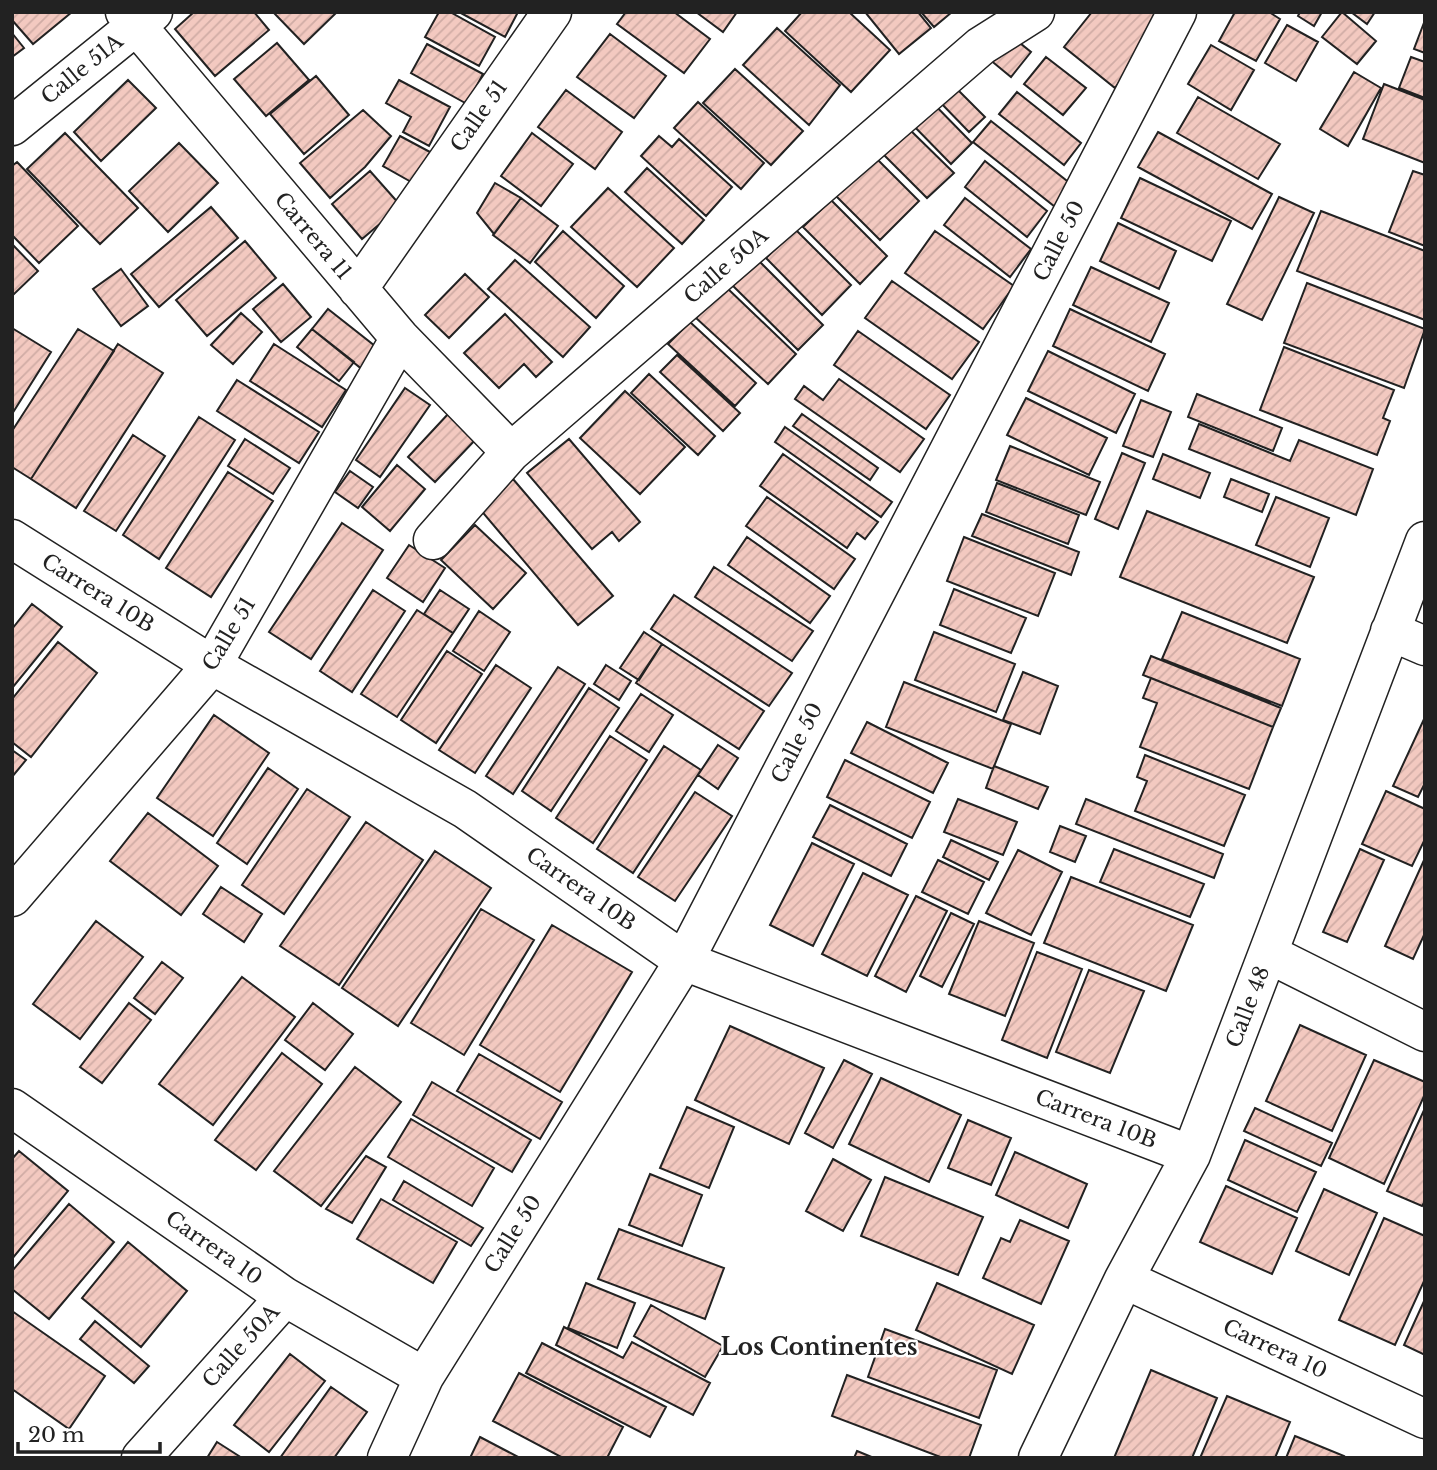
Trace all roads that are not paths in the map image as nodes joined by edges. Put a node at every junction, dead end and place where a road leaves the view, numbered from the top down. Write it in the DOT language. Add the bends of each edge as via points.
graph roads {
  1 [pos="552,12"];
  2 [pos="1035,12"];
  3 [pos="1177,12"];
  4 [pos="138,17"];
  5 [pos="12,126"];
  6 [pos="358,289"];
  7 [pos="400,338"];
  8 [pos="511,452"];
  9 [pos="12,539"];
  10 [pos="433,540"];
  11 [pos="1425,541"];
  12 [pos="1390,631"];
  13 [pos="1425,646"];
  14 [pos="212,666"];
  15 [pos="12,897"];
  16 [pos="1269,954"];
  17 [pos="684,961"];
  18 [pos="1425,1032"];
  19 [pos="12,1108"];
  20 [pos="1191,1155"];
  21 [pos="1124,1279"];
  22 [pos="285,1297"];
  23 [pos="424,1377"];
  24 [pos="1425,1419"];
  25 [pos="141,1458"];
  26 [pos="387,1458"];
  27 [pos="1038,1458"];
  1 -- 6 [label="street, Calle 51"];
  2 -- 8 [label="street, Calle 50A" via="981,46"];
  3 -- 17 [label="street, Calle 50"];
  4 -- 5 [label="street, Calle 51A"];
  4 -- 6 [label="street, Carrera 11"];
  6 -- 7 [label="street, Carrera 11"];
  7 -- 8 [label="street, Carrera 11"];
  7 -- 14 [label="street, Calle 51"];
  8 -- 10 [label="street, Calle 50A"];
  9 -- 14 [label="street, Carrera 10B"];
  11 -- 12 [label="street, Calle 48"];
  12 -- 13 [label="street"];
  12 -- 16 [label="street, Calle 48"];
  14 -- 15 [label="street, Calle 51"];
  14 -- 17 [label="street, Carrera 10B" via="465,809"];
  16 -- 18 [label="street"];
  16 -- 20 [label="street, Calle 48"];
  17 -- 20 [label="street, Carrera 10B"];
  17 -- 23 [label="street, Calle 50"];
  19 -- 22 [label="street, Carrera 10"];
  20 -- 21 [label="street, Calle 48"];
  21 -- 24 [label="street, Carrera 10"];
  21 -- 27 [label="street, Calle 48"];
  22 -- 23 [label="street, Carrera 10"];
  22 -- 25 [label="street, Calle 50A"];
  23 -- 26 [label="street, Calle 50"];
}
